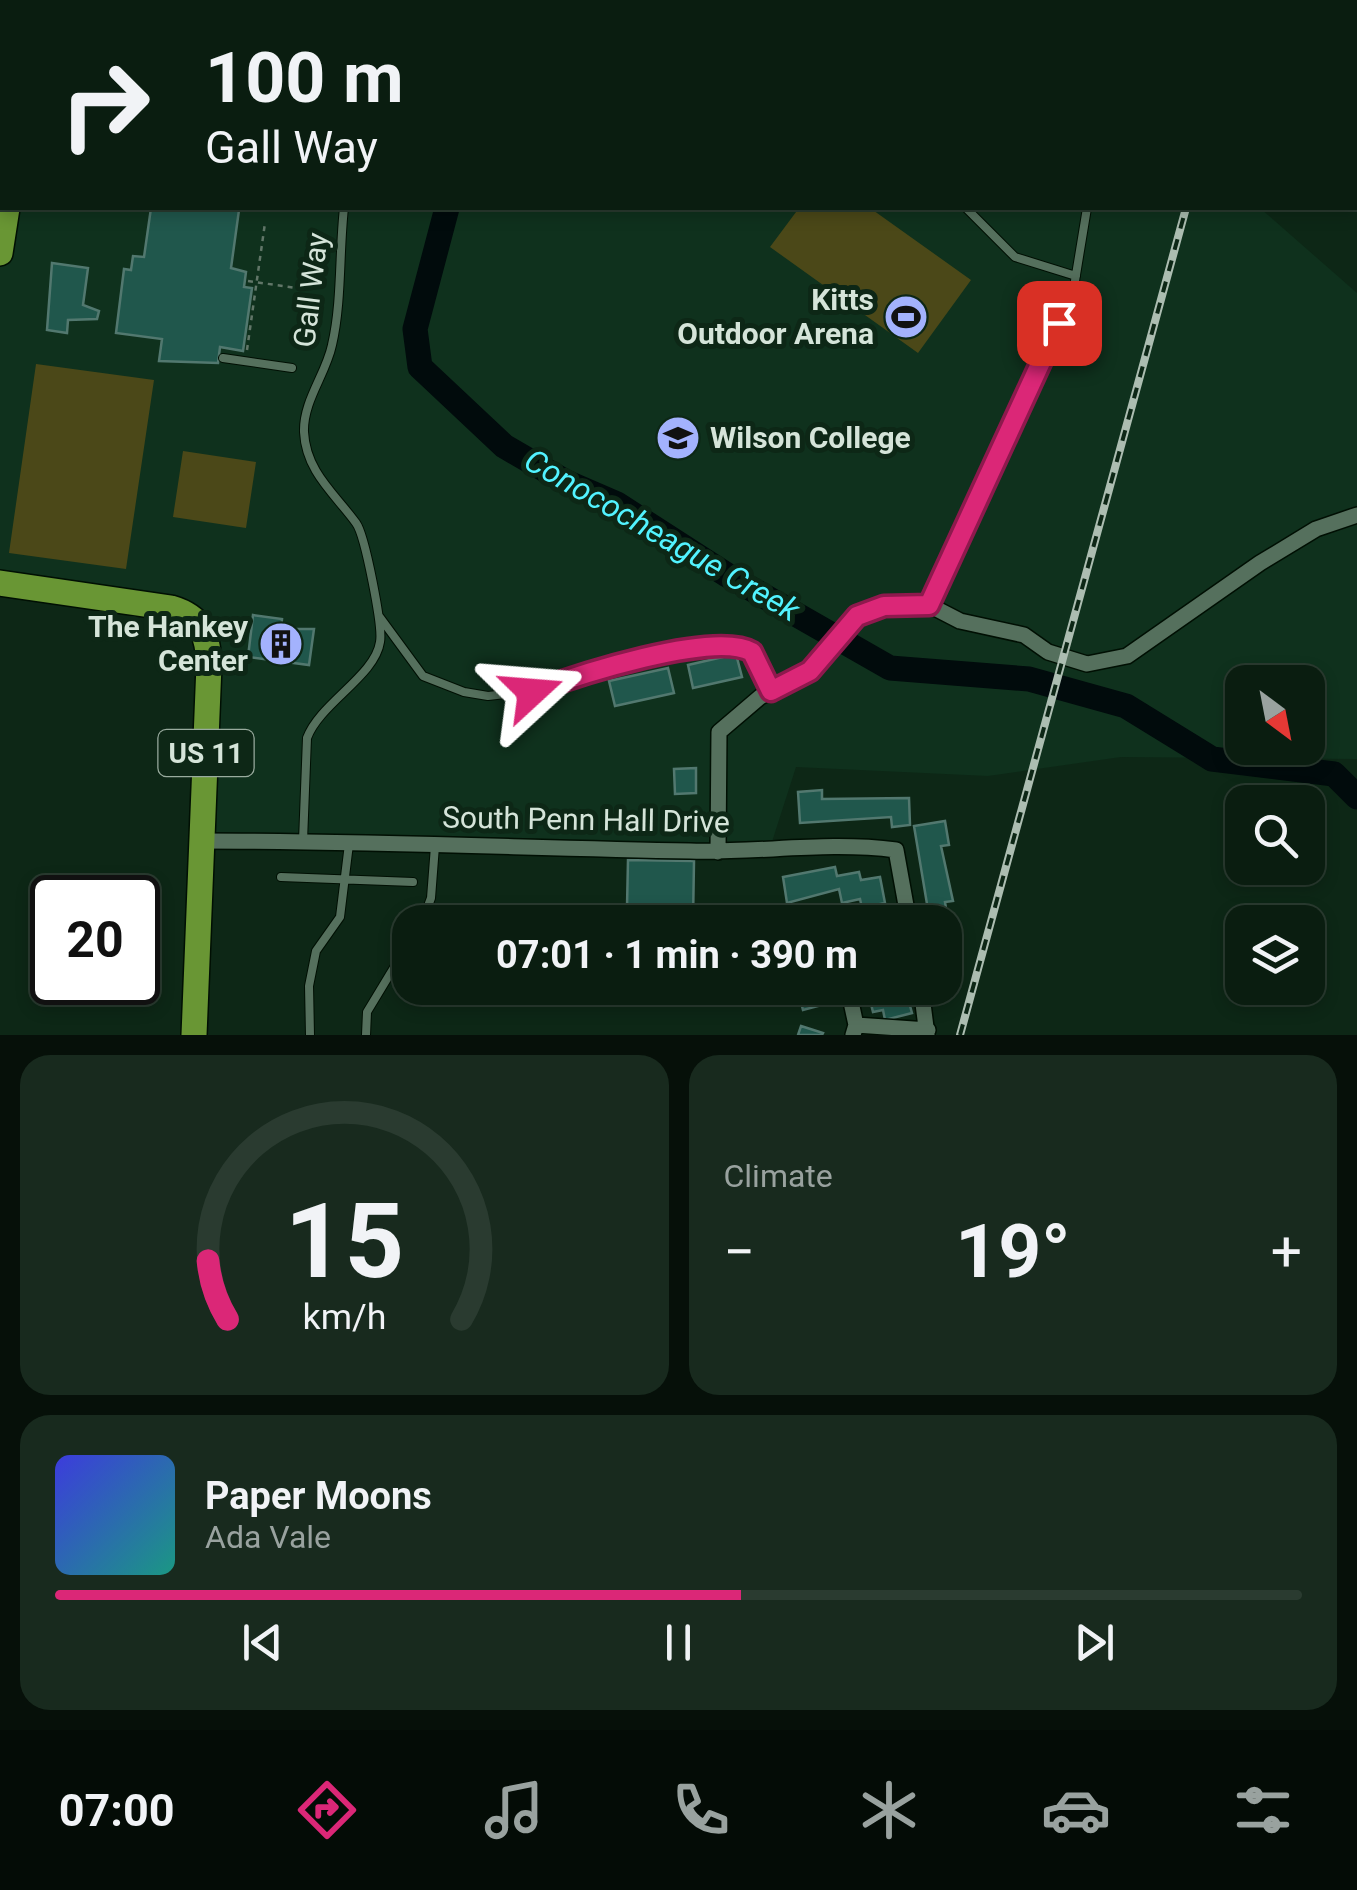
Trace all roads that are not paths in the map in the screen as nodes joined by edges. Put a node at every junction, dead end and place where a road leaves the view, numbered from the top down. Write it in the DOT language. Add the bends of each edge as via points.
graph roads {
  1 [pos="7,210"];
  2 [pos="344,210"];
  3 [pos="968,210"];
  4 [pos="1086,210"];
  5 [pos="0,254"];
  6 [pos="1076,276"];
  7 [pos="223,358"];
  8 [pos="292,368"];
  9 [pos="1357,515"];
  10 [pos="0,583"];
  11 [pos="929,605"];
  12 [pos="376,612"];
  13 [pos="771,691"];
  14 [pos="202,841"];
  15 [pos="303,843"];
  16 [pos="349,844"];
  17 [pos="435,846"];
  18 [pos="718,852"];
  19 [pos="281,877"];
  20 [pos="346,878"];
  21 [pos="412,882"];
  22 [pos="428,905"];
  23 [pos="906,905"];
  24 [pos="392,971"];
  25 [pos="851,1005"];
  26 [pos="924,1005"];
  27 [pos="855,1030"];
  28 [pos="928,1032"];
  29 [pos="194,1035"];
  30 [pos="310,1035"];
  31 [pos="366,1035"];
  1 -- 5 [label="main road"];
  2 -- 12 [label="lane, Gall Way" via="332,345 304,432 315,473 359,526"];
  3 -- 6 [label="lane" via="1015,256"];
  4 -- 6 [label="lane"];
  6 -- 11 [label="lane"];
  7 -- 8 [label="lane"];
  9 -- 11 [label="street" via="1316,529 1260,563 1127,656 1087,664 1048,652 1024,635 960,621"];
  10 -- 14 [label="main road, US 11" via="171,608 203,629 209,665"];
  11 -- 13 [label="street" via="884,606 857,616 815,665"];
  12 -- 13 [label="lane, Gall Way" via="424,676 464,692 532,692 643,658 734,645 752,652"];
  12 -- 15 [label="lane" via="380,648 307,738"];
  13 -- 18 [label="street" via="719,732"];
  14 -- 15 [label="street, South Penn Hall Drive"];
  14 -- 29 [label="main road, US 11"];
  15 -- 16 [label="street, South Penn Hall Drive"];
  16 -- 17 [label="street, South Penn Hall Drive"];
  16 -- 20 [label="lane"];
  17 -- 18 [label="street, South Penn Hall Drive"];
  17 -- 22 [label="lane"];
  18 -- 23 [label="street, South Penn Hall Drive" via="821,844 896,850"];
  19 -- 20 [label="lane"];
  20 -- 21 [label="lane"];
  20 -- 30 [label="lane" via="340,917 316,951"];
  24 -- 31 [label="lane" via="367,1012"];
  25 -- 27 [label="street"];
  26 -- 28 [label="street"];
  27 -- 28 [label="street"];
}
